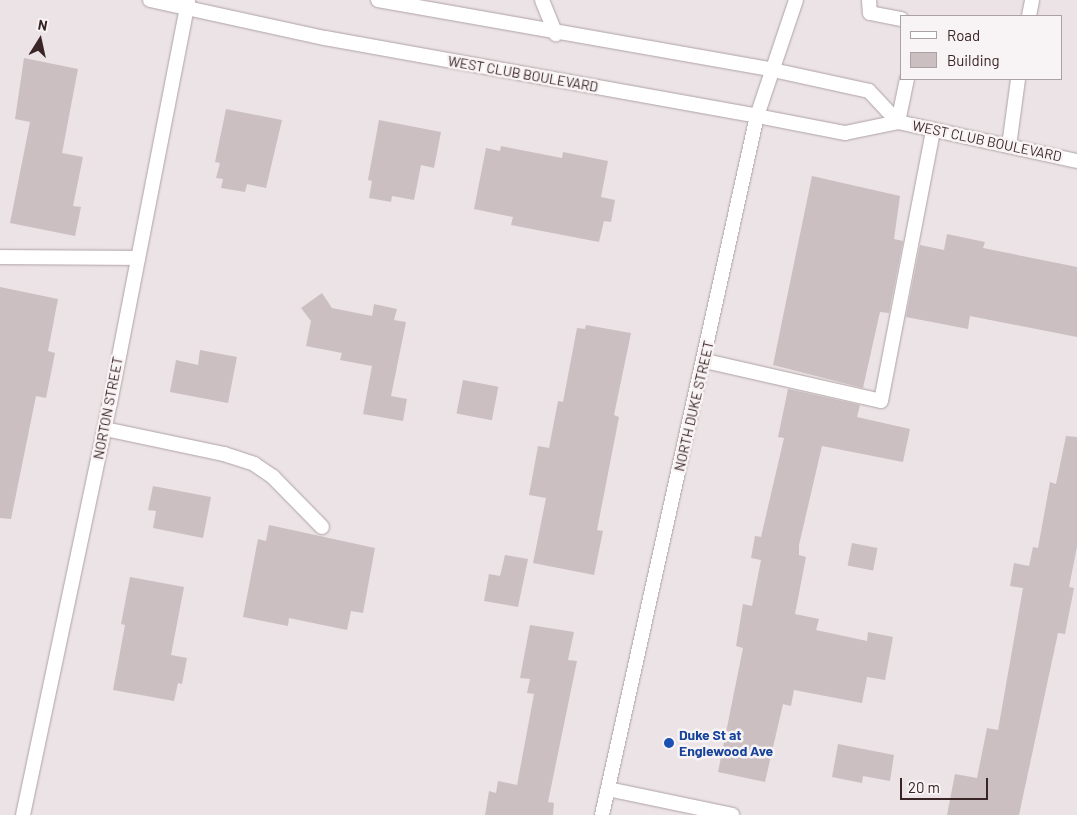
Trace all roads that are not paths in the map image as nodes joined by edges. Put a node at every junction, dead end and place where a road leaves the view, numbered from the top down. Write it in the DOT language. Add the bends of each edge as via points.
graph roads {
  1 [pos="150,0"];
  2 [pos="378,0"];
  3 [pos="542,0"];
  4 [pos="796,0"];
  5 [pos="869,0"];
  6 [pos="1032,0"];
  7 [pos="188,3"];
  8 [pos="1029,15"];
  9 [pos="900,20"];
  10 [pos="556,34"];
  11 [pos="773,70"];
  12 [pos="907,80"];
  13 [pos="1018,80"];
  14 [pos="757,116"];
  15 [pos="898,122"];
  16 [pos="933,130"];
  17 [pos="1009,146"];
  18 [pos="1077,161"];
  19 [pos="0,257"];
  20 [pos="138,258"];
  21 [pos="705,361"];
  22 [pos="105,429"];
  23 [pos="322,527"];
  24 [pos="608,789"];
  25 [pos="23,815"];
  26 [pos="602,815"];
  27 [pos="732,815"];
  1 -- 7 [label="main road, WEST CLUB BOULEVARD"];
  2 -- 10 [label="main road, WEST CLUB BOULEVARD"];
  3 -- 10 [label="main road"];
  4 -- 11 [label="main road, NORTH DUKE STREET"];
  5 -- 9 [label="main road" via="870,13"];
  6 -- 8 [label="main road"];
  7 -- 14 [label="main road, WEST CLUB BOULEVARD" via="354,43"];
  7 -- 20 [label="main road, NORTON STREET"];
  10 -- 11 [label="main road, WEST CLUB BOULEVARD"];
  11 -- 14 [label="main road, NORTH DUKE STREET"];
  11 -- 15 [label="main road, WEST CLUB BOULEVARD" via="869,91"];
  12 -- 15 [label="main road"];
  13 -- 17 [label="main road"];
  14 -- 15 [label="main road, WEST CLUB BOULEVARD" via="845,133"];
  14 -- 21 [label="main road, NORTH DUKE STREET"];
  15 -- 16 [label="main road, WEST CLUB BOULEVARD"];
  16 -- 17 [label="main road, WEST CLUB BOULEVARD"];
  16 -- 21 [label="main road" via="881,401"];
  17 -- 18 [label="main road, WEST CLUB BOULEVARD"];
  19 -- 20 [label="main road"];
  20 -- 22 [label="main road, NORTON STREET"];
  21 -- 24 [label="main road, NORTH DUKE STREET"];
  22 -- 23 [label="main road" via="224,454 254,464 273,477"];
  22 -- 25 [label="main road, NORTON STREET"];
  24 -- 26 [label="main road, NORTH DUKE STREET"];
  24 -- 27 [label="main road"];
}
